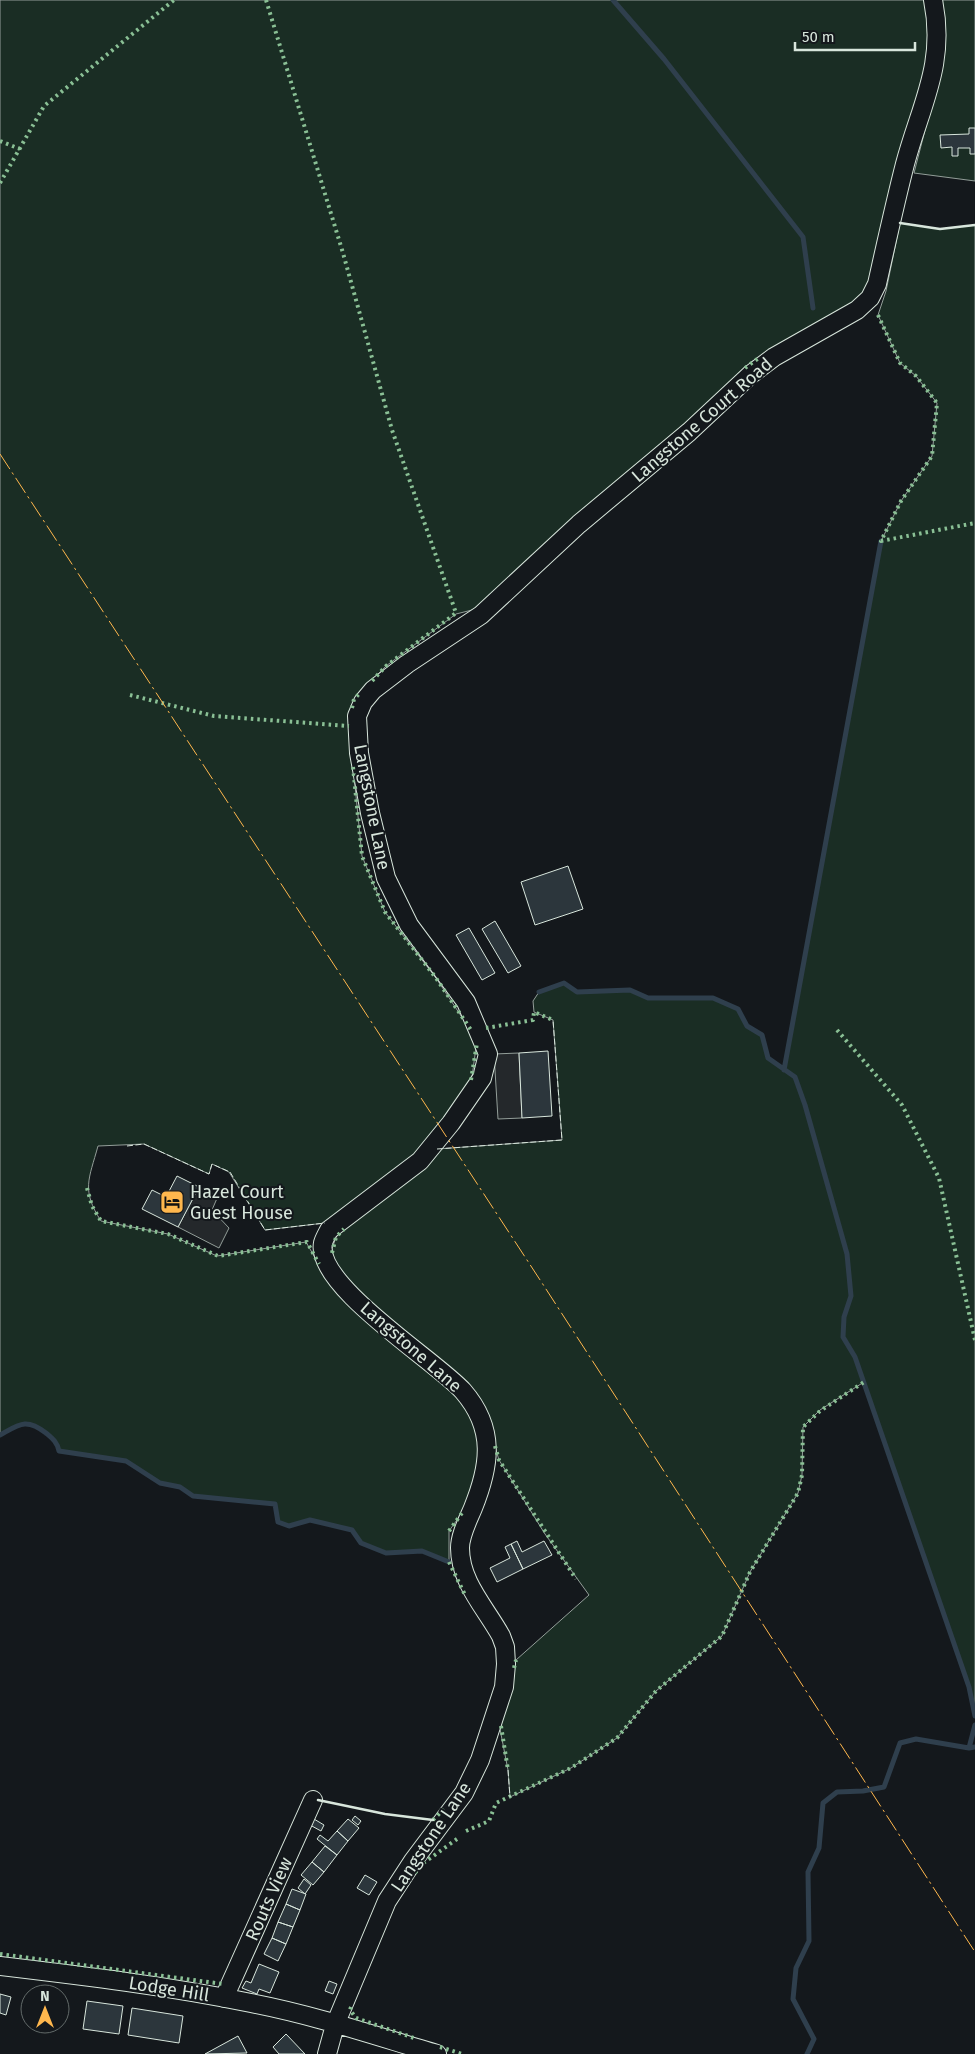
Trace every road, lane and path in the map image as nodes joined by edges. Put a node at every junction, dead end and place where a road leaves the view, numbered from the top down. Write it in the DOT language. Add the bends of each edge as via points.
graph roads {
  1 [pos="933,0"];
  2 [pos="357,716"];
  3 [pos="313,1800"];
  4 [pos="0,1966"];
  5 [pos="224,1998"];
  6 [pos="335,2024"];
  7 [pos="327,2054"];
  8 [pos="437,2054"];
  1 -- 2 [label="street, Langstone Court Road" via="937,19 936,60 905,162 877,284 870,298 857,310 774,357 750,375 689,432 579,524 481,615 374,690 363,702"];
  2 -- 6 [label="street, Langstone Lane" via="359,753 386,878 409,925 466,1002 488,1054 482,1078 452,1123 420,1161 330,1230 322,1244 326,1261 337,1281 364,1308 464,1392 478,1415 486,1438 488,1458 482,1486 460,1546 464,1573 501,1636 506,1664 504,1687 476,1768 464,1792 387,1901"];
  3 -- 5 [label="street, Routs View"];
  4 -- 5 [label="street, Lodge Hill"];
  5 -- 6 [label="street, Lodge Hill"];
  6 -- 7 [label="street, Langstone Lane"];
  6 -- 8 [label="street, Lodge Hill"];
}
